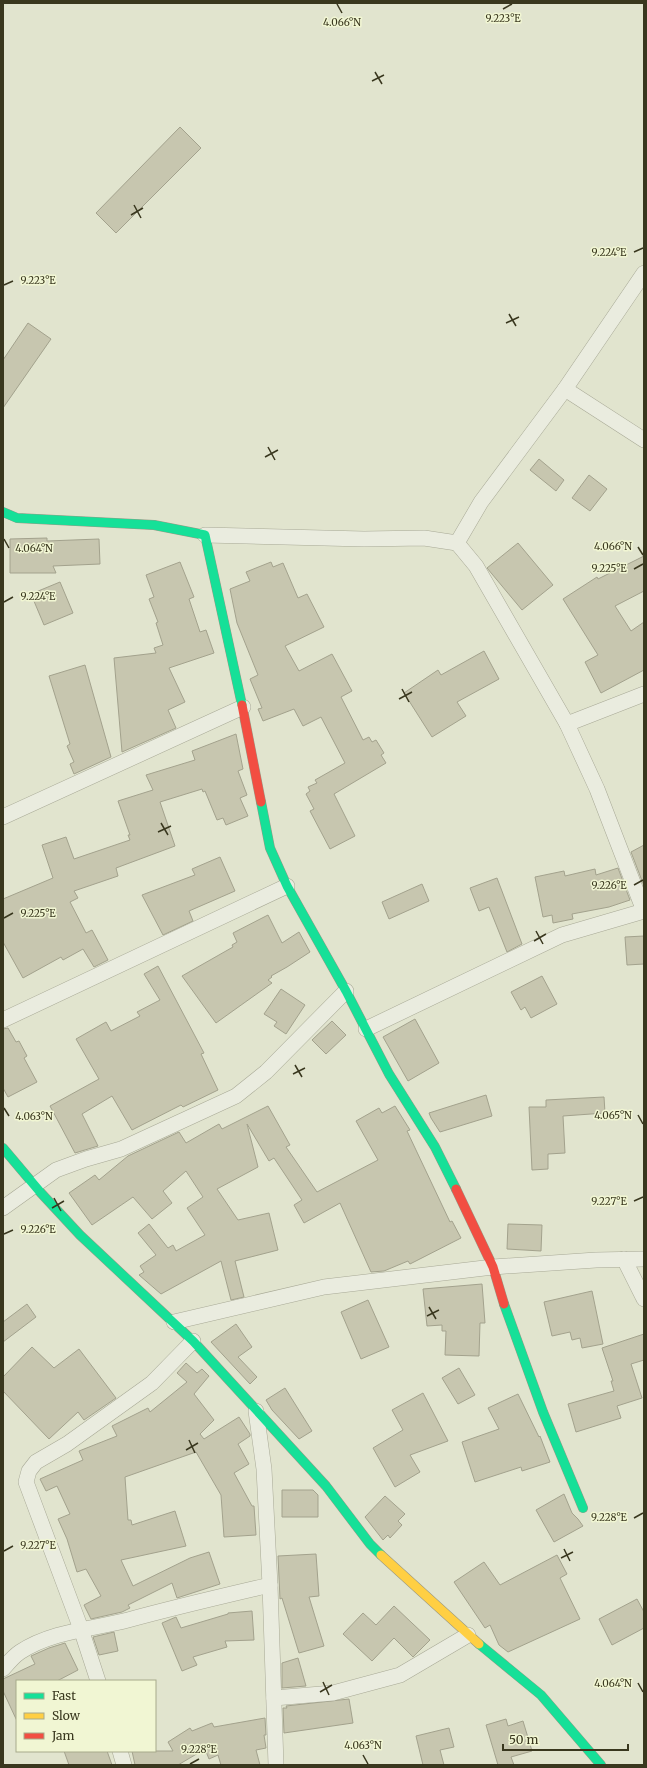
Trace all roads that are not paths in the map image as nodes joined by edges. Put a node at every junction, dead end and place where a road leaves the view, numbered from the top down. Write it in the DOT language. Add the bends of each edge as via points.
graph roads {
  1 [pos="644,273"];
  2 [pos="565,389"];
  3 [pos="644,440"];
  4 [pos="3,512"];
  5 [pos="205,535"];
  6 [pos="457,543"];
  7 [pos="644,694"];
  8 [pos="243,707"];
  9 [pos="567,724"];
  10 [pos="3,817"];
  11 [pos="287,886"];
  12 [pos="644,911"];
  13 [pos="346,991"];
  14 [pos="3,1020"];
  15 [pos="366,1029"];
  16 [pos="3,1148"];
  17 [pos="33,1186"];
  18 [pos="3,1208"];
  19 [pos="624,1259"];
  20 [pos="644,1259"];
  21 [pos="493,1267"];
  22 [pos="644,1299"];
  23 [pos="174,1322"];
  24 [pos="193,1341"];
  25 [pos="256,1411"];
  26 [pos="583,1508"];
  27 [pos="270,1585"];
  28 [pos="81,1629"];
  29 [pos="468,1635"];
  30 [pos="3,1669"];
  31 [pos="98,1680"];
  32 [pos="274,1698"];
  33 [pos="120,1752"];
  34 [pos="124,1765"];
  35 [pos="276,1765"];
  36 [pos="601,1765"];
  1 -- 2 [label="street"];
  2 -- 3 [label="street"];
  2 -- 6 [label="street" via="481,502"];
  4 -- 5 [label="street" via="17,518 154,525"];
  5 -- 6 [label="street" via="424,538"];
  5 -- 8 [label="street"];
  6 -- 9 [label="street" via="476,566"];
  7 -- 9 [label="street"];
  8 -- 10 [label="street"];
  8 -- 11 [label="street" via="270,848"];
  9 -- 12 [label="street" via="597,789"];
  11 -- 13 [label="street"];
  11 -- 14 [label="street"];
  12 -- 15 [label="street" via="562,935"];
  13 -- 15 [label="street"];
  13 -- 17 [label="street" via="266,1072 236,1096 121,1149 56,1170"];
  15 -- 21 [label="street" via="435,1147"];
  16 -- 17 [label="street"];
  17 -- 18 [label="street"];
  17 -- 23 [label="street" via="108,1263"];
  19 -- 20 [label="street"];
  19 -- 21 [label="street"];
  19 -- 22 [label="street"];
  21 -- 23 [label="street" via="324,1287"];
  21 -- 26 [label="street" via="543,1412"];
  23 -- 24 [label="street"];
  24 -- 25 [label="street"];
  24 -- 28 [label="street" via="152,1383 67,1444 36,1462 28,1471 26,1482"];
  25 -- 27 [label="street" via="264,1469"];
  25 -- 29 [label="street" via="326,1486 370,1544"];
  27 -- 28 [label="street"];
  27 -- 32 [label="street"];
  28 -- 30 [label="street" via="20,1652"];
  28 -- 31 [label="street"];
  29 -- 32 [label="street" via="400,1674 333,1693"];
  29 -- 36 [label="street" via="542,1695"];
  32 -- 35 [label="street"];
  33 -- 34 [label="street"];
}
